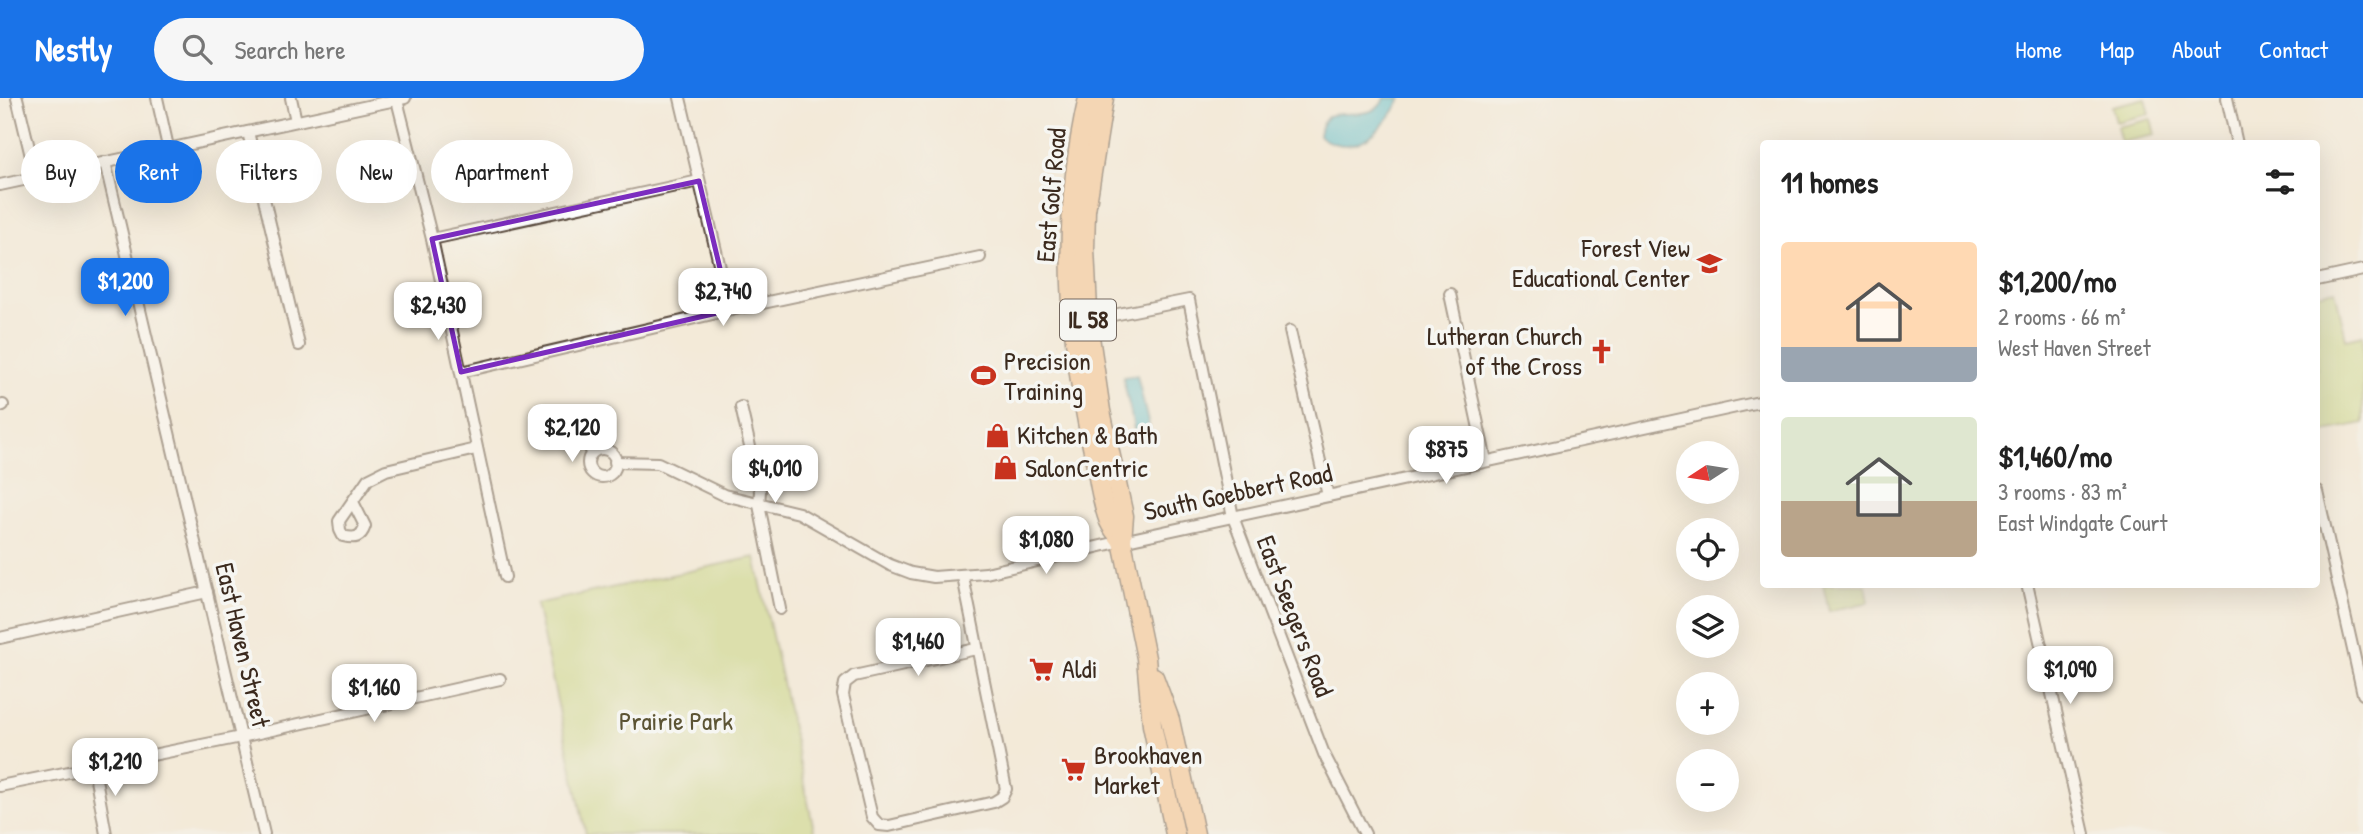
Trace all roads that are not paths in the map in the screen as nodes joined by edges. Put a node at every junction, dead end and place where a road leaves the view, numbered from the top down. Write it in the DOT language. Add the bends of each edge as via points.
graph roads {
  1 [pos="17,98"];
  2 [pos="157,98"];
  3 [pos="291,98"];
  4 [pos="680,98"];
  5 [pos="1088,98"];
  6 [pos="1104,98"];
  7 [pos="2227,98"];
  8 [pos="401,99"];
  9 [pos="296,121"];
  10 [pos="248,132"];
  11 [pos="27,140"];
  12 [pos="166,140"];
  13 [pos="2236,140"];
  14 [pos="202,141"];
  15 [pos="115,160"];
  16 [pos="105,162"];
  17 [pos="101,163"];
  18 [pos="21,180"];
  19 [pos="699,181"];
  20 [pos="0,185"];
  21 [pos="432,239"];
  22 [pos="980,257"];
  23 [pos="2363,270"];
  24 [pos="2320,279"];
  25 [pos="1450,294"];
  26 [pos="730,310"];
  27 [pos="1088,320"];
  28 [pos="1290,331"];
  29 [pos="299,345"];
  30 [pos="461,372"];
  31 [pos="1760,402"];
  32 [pos="741,407"];
  33 [pos="476,449"];
  34 [pos="1486,461"];
  35 [pos="615,463"];
  36 [pos="1328,496"];
  37 [pos="353,502"];
  38 [pos="2320,504"];
  39 [pos="759,505"];
  40 [pos="1233,517"];
  41 [pos="1122,541"];
  42 [pos="963,576"];
  43 [pos="505,578"];
  44 [pos="2028,588"];
  45 [pos="207,592"];
  46 [pos="780,609"];
  47 [pos="0,638"];
  48 [pos="976,649"];
  49 [pos="1146,658"];
  50 [pos="500,679"];
  51 [pos="2363,694"];
  52 [pos="241,737"];
  53 [pos="94,768"];
  54 [pos="0,786"];
  55 [pos="106,834"];
  56 [pos="264,834"];
  57 [pos="1175,834"];
  58 [pos="1195,834"];
  59 [pos="1365,834"];
  60 [pos="2084,834"];
  1 -- 11 [label="street"];
  2 -- 12 [label="street"];
  3 -- 9 [label="street"];
  4 -- 19 [label="street"];
  5 -- 41 [label="main road, East Golf Road / IL 58" via="1071,206 1073,331 1108,520"];
  6 -- 27 [label="main road, East Golf Road / IL 58" via="1086,209"];
  7 -- 13 [label="street"];
  8 -- 9 [label="street"];
  8 -- 21 [label="street"];
  9 -- 10 [label="street"];
  10 -- 14 [label="street"];
  10 -- 29 [label="street"];
  15 -- 16 [label="street"];
  16 -- 17 [label="street"];
  16 -- 45 [label="street, East Haven Street"];
  18 -- 20 [label="street"];
  19 -- 21 [label="street"];
  19 -- 26 [label="street"];
  21 -- 30 [label="street"];
  22 -- 26 [label="street"];
  23 -- 24 [label="street"];
  25 -- 34 [label="street"];
  26 -- 30 [label="street"];
  27 -- 40 [label="street, East Seegers Road" via="1189,300"];
  27 -- 41 [label="main road, East Golf Road / IL 58" via="1101,411 1124,516"];
  28 -- 36 [label="street"];
  30 -- 33 [label="street"];
  31 -- 34 [label="street, South Goebbert Road"];
  32 -- 39 [label="street" via="760,491"];
  33 -- 37 [label="street" via="377,473"];
  33 -- 43 [label="street"];
  34 -- 36 [label="street, South Goebbert Road"];
  35 -- 39 [label="street, South Goebbert Road" via="658,463 724,495"];
  36 -- 40 [label="street, South Goebbert Road"];
  38 -- 51 [label="street"];
  39 -- 42 [label="street, South Goebbert Road" via="799,513 911,573"];
  39 -- 46 [label="street"];
  40 -- 41 [label="street, South Goebbert Road"];
  40 -- 59 [label="street, East Seegers Road" via="1324,754"];
  41 -- 42 [label="street, South Goebbert Road"];
  41 -- 49 [label="main road, East Golf Road / IL 58"];
  42 -- 48 [label="street"];
  44 -- 60 [label="street"];
  45 -- 47 [label="street"];
  45 -- 52 [label="street, East Haven Street"];
  48 -- 48 [label="street" via="1006,781 1002,797 879,825 872,817 843,695 845,683 854,676"];
  49 -- 57 [label="main road, East Golf Road / IL 58" via="1152,725"];
  49 -- 58 [label="main road, East Golf Road / IL 58" via="1170,720"];
  50 -- 52 [label="street"];
  52 -- 53 [label="street"];
  52 -- 56 [label="street, East Haven Street"];
  53 -- 54 [label="street"];
  53 -- 55 [label="street"];
}
